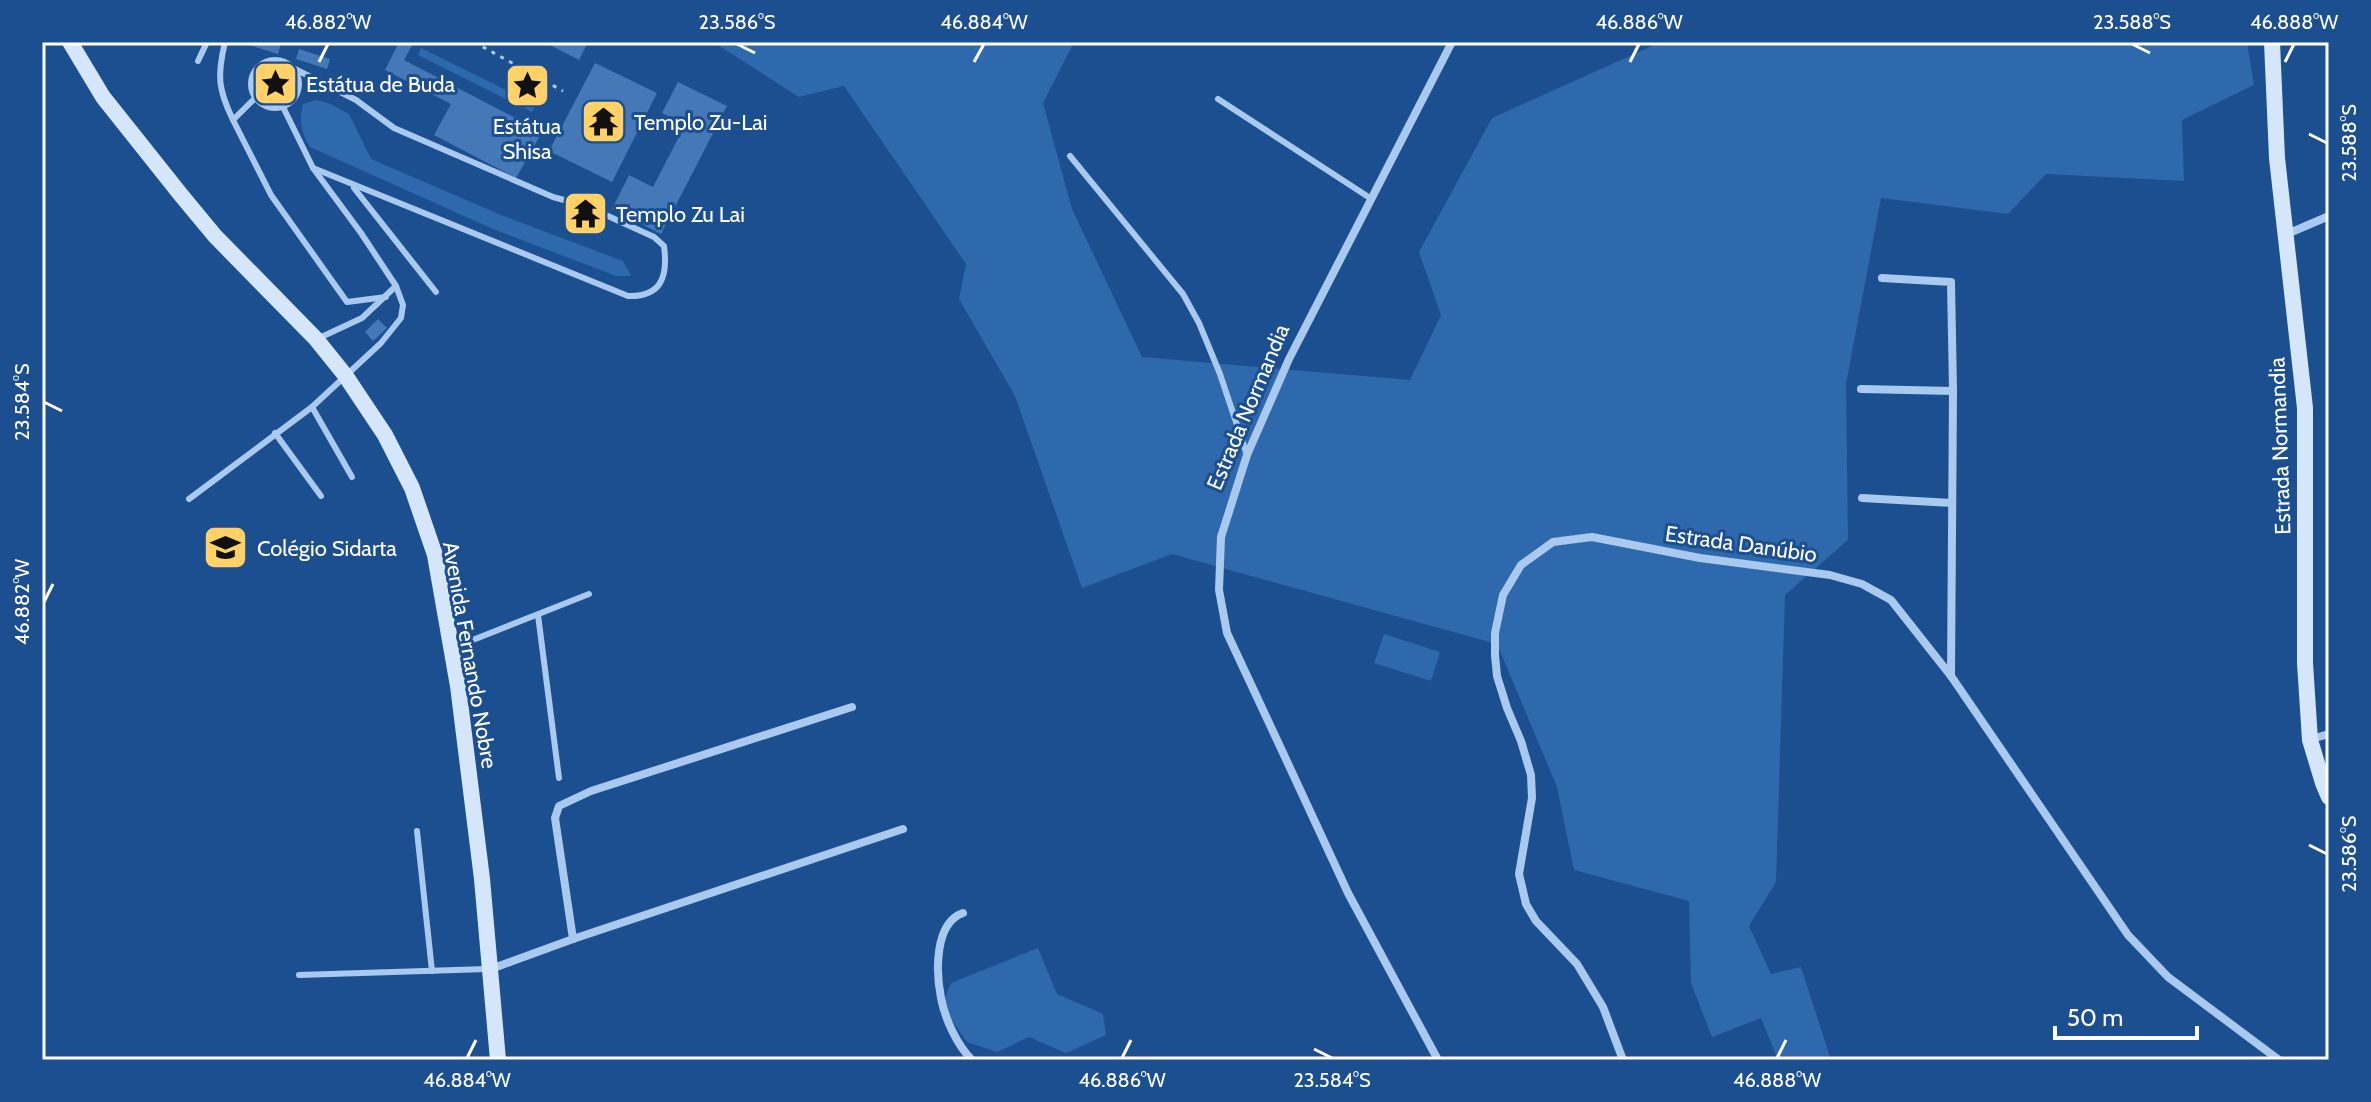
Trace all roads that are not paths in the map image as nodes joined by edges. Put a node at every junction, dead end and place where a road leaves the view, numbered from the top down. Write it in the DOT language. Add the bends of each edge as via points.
graph roads {
  1 [pos="70,42"];
  2 [pos="207,42"];
  3 [pos="225,42"];
  4 [pos="1452,42"];
  5 [pos="2272,42"];
  6 [pos="198,61"];
  7 [pos="293,68"];
  8 [pos="255,98"];
  9 [pos="1218,99"];
  10 [pos="283,107"];
  11 [pos="233,120"];
  12 [pos="1070,156"];
  13 [pos="313,168"];
  14 [pos="352,185"];
  15 [pos="1370,198"];
  16 [pos="2329,216"];
  17 [pos="2286,234"];
  18 [pos="1882,278"];
  19 [pos="396,286"];
  20 [pos="436,292"];
  21 [pos="386,297"];
  22 [pos="316,339"];
  23 [pos="345,375"];
  24 [pos="1861,389"];
  25 [pos="1953,391"];
  26 [pos="312,407"];
  27 [pos="275,433"];
  28 [pos="1247,455"];
  29 [pos="352,477"];
  30 [pos="321,496"];
  31 [pos="1862,498"];
  32 [pos="189,499"];
  33 [pos="1952,503"];
  34 [pos="589,594"];
  35 [pos="538,615"];
  36 [pos="451,648"];
  37 [pos="1951,676"];
  38 [pos="852,707"];
  39 [pos="2329,734"];
  40 [pos="2310,740"];
  41 [pos="559,778"];
  42 [pos="2329,797"];
  43 [pos="903,829"];
  44 [pos="417,831"];
  45 [pos="963,913"];
  46 [pos="573,939"];
  47 [pos="490,969"];
  48 [pos="432,971"];
  49 [pos="299,975"];
  50 [pos="498,1060"];
  51 [pos="972,1060"];
  52 [pos="1438,1060"];
  53 [pos="1623,1060"];
  54 [pos="2279,1060"];
  1 -- 22 [label="main road, Avenida Fernando Nobre" via="103,97 181,195"];
  2 -- 6 [label="lane"];
  3 -- 11 [label="lane" via="219,71"];
  4 -- 15 [label="street, Estrada Normandia"];
  5 -- 17 [label="main road, Estrada Normandia"];
  7 -- 8 [label="lane" via="271,61 257,69 251,83"];
  7 -- 10 [label="lane" via="299,90"];
  7 -- 14 [label="lane" via="356,100 394,128 654,237 664,246 662,280 645,296 628,296"];
  8 -- 10 [label="lane" via="268,107"];
  8 -- 11 [label="lane"];
  9 -- 15 [label="lane"];
  10 -- 13 [label="lane"];
  11 -- 21 [label="lane" via="271,195 347,302"];
  12 -- 28 [label="lane" via="1183,294 1220,374"];
  13 -- 14 [label="lane"];
  13 -- 19 [label="lane"];
  14 -- 20 [label="lane"];
  15 -- 28 [label="street, Estrada Normandia"];
  16 -- 17 [label="street"];
  17 -- 40 [label="main road, Estrada Normandia" via="2305,408"];
  18 -- 25 [label="street" via="1951,282"];
  19 -- 21 [label="lane"];
  19 -- 23 [label="lane" via="401,318"];
  21 -- 22 [label="lane" via="362,318"];
  22 -- 23 [label="main road, Avenida Fernando Nobre"];
  23 -- 26 [label="lane"];
  23 -- 36 [label="main road, Avenida Fernando Nobre" via="412,488 435,555"];
  24 -- 25 [label="street"];
  25 -- 33 [label="street"];
  26 -- 27 [label="lane"];
  26 -- 29 [label="lane"];
  27 -- 30 [label="lane"];
  27 -- 32 [label="lane"];
  28 -- 52 [label="street, Estrada Normandia" via="1221,537 1219,590 1227,633 1348,893"];
  31 -- 33 [label="street"];
  33 -- 37 [label="street"];
  34 -- 35 [label="lane"];
  35 -- 36 [label="lane"];
  35 -- 41 [label="lane"];
  36 -- 47 [label="main road, Avenida Fernando Nobre"];
  37 -- 53 [label="street, Estrada Danúbio" via="1891,600 1830,575 1592,537 1553,542 1521,565 1503,595 1495,633 1497,676 1531,775 1519,874 1526,904 1577,964 1603,1007"];
  37 -- 54 [label="street, Estrada Danúbio" via="2128,935 2168,977"];
  38 -- 46 [label="street" via="559,806 555,818"];
  39 -- 40 [label="street"];
  40 -- 42 [label="main road, Estrada Normandia"];
  43 -- 46 [label="street"];
  44 -- 48 [label="lane"];
  45 -- 51 [label="street" via="941,936 939,971 949,1022"];
  46 -- 47 [label="street"];
  47 -- 48 [label="lane"];
  47 -- 50 [label="main road, Avenida Fernando Nobre"];
  48 -- 49 [label="lane"];
}
